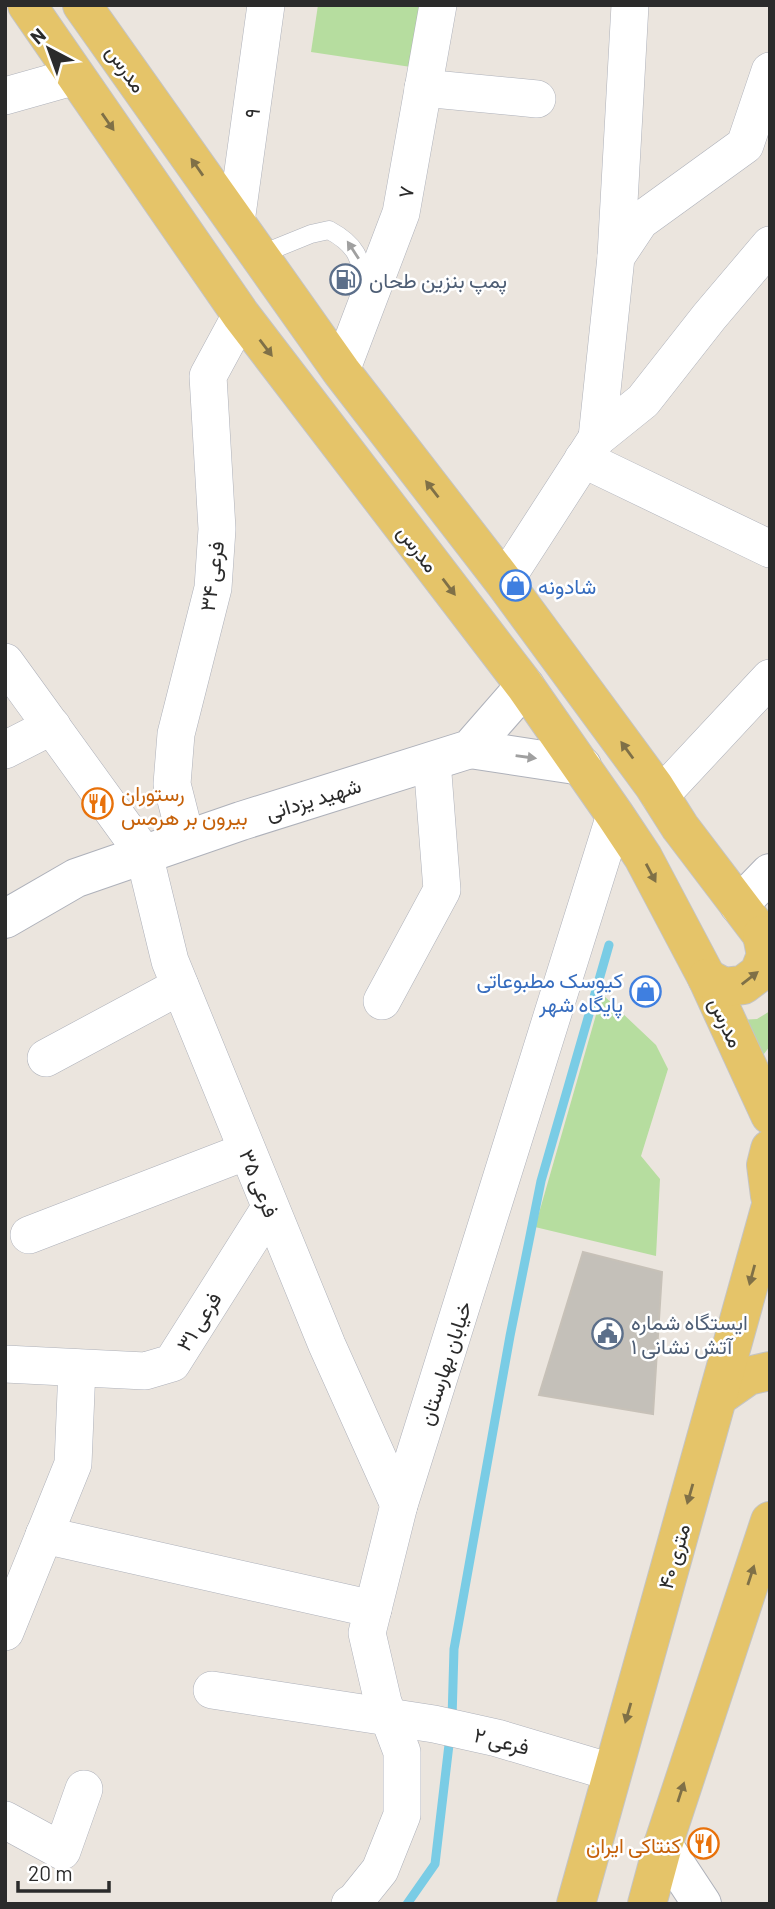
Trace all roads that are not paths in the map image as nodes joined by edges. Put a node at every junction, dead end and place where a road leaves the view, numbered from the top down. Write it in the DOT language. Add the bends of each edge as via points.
graph roads {
  1 [pos="27,5"];
  2 [pos="82,5"];
  3 [pos="266,5"];
  4 [pos="438,5"];
  5 [pos="630,5"];
  6 [pos="770,71"];
  7 [pos="76,76"];
  8 [pos="423,88"];
  9 [pos="5,96"];
  10 [pos="537,99"];
  11 [pos="236,222"];
  12 [pos="770,245"];
  13 [pos="259,255"];
  14 [pos="616,257"];
  15 [pos="241,315"];
  16 [pos="361,316"];
  17 [pos="341,371"];
  18 [pos="590,448"];
  19 [pos="770,549"];
  20 [pos="505,582"];
  21 [pos="5,662"];
  22 [pos="770,678"];
  23 [pos="525,686"];
  24 [pos="52,726"];
  25 [pos="471,749"];
  26 [pos="5,750"];
  27 [pos="432,761"];
  28 [pos="582,766"];
  29 [pos="660,796"];
  30 [pos="615,815"];
  31 [pos="186,839"];
  32 [pos="144,854"];
  33 [pos="770,873"];
  34 [pos="739,905"];
  35 [pos="5,919"];
  36 [pos="766,939"];
  37 [pos="707,978"];
  38 [pos="180,986"];
  39 [pos="383,1000"];
  40 [pos="46,1058"];
  41 [pos="770,1115"];
  42 [pos="770,1149"];
  43 [pos="247,1151"];
  44 [pos="770,1196"];
  45 [pos="270,1208"];
  46 [pos="770,1209"];
  47 [pos="29,1236"];
  48 [pos="5,1364"];
  49 [pos="77,1368"];
  50 [pos="770,1371"];
  51 [pos="718,1397"];
  52 [pos="399,1505"];
  53 [pos="770,1521"];
  54 [pos="44,1535"];
  55 [pos="373,1609"];
  56 [pos="5,1632"];
  57 [pos="212,1690"];
  58 [pos="389,1718"];
  59 [pos="611,1772"];
  60 [pos="84,1789"];
  61 [pos="5,1820"];
  62 [pos="663,1845"];
  63 [pos="350,1904"];
  64 [pos="576,1904"];
  65 [pos="647,1904"];
  66 [pos="702,1904"];
  1 -- 7 [label="main road, مدرس"];
  11 -- 2 [label="main road, مدرس, one-way"];
  3 -- 11 [label="street, ۹"];
  4 -- 8 [label="street, ۷"];
  5 -- 14 [label="street"];
  6 -- 14 [label="street" via="744,145 640,221"];
  7 -- 9 [label="street"];
  7 -- 15 [label="main road, مدرس, one-way"];
  8 -- 10 [label="street"];
  8 -- 16 [label="street, ۷" via="401,213"];
  11 -- 13 [label="main road, مدرس"];
  12 -- 18 [label="street" via="643,401"];
  16 -- 13 [label="lane, one-way" via="363,268 346,240 329,230"];
  13 -- 17 [label="main road, مدرس"];
  14 -- 18 [label="street"];
  15 -- 23 [label="main road, مدرس, one-way"];
  15 -- 31 [label="street, فرعی ۳۴" via="208,376 217,530 213,588 176,734 172,784"];
  16 -- 17 [label="street, ۷"];
  20 -- 17 [label="main road, مدرس, one-way"];
  18 -- 19 [label="street"];
  18 -- 20 [label="street"];
  29 -- 20 [label="main road, مدرس, one-way"];
  21 -- 24 [label="street"];
  22 -- 29 [label="street"];
  23 -- 25 [label="street"];
  23 -- 28 [label="main road, مدرس"];
  24 -- 26 [label="street"];
  24 -- 32 [label="street"];
  25 -- 27 [label="street, شهید یزدانی"];
  25 -- 28 [label="street, one-way"];
  27 -- 31 [label="street, شهید یزدانی"];
  27 -- 39 [label="street" via="443,890"];
  28 -- 30 [label="main road, مدرس"];
  29 -- 34 [label="main road, مدرس"];
  30 -- 37 [label="main road, مدرس, one-way" via="643,857"];
  30 -- 52 [label="street, خیابان بهارستان"];
  31 -- 32 [label="street, شهید یزدانی"];
  32 -- 35 [label="street, شهید یزدانی" via="76,878"];
  32 -- 38 [label="street, فرعی ۳۵"];
  33 -- 34 [label="street"];
  34 -- 36 [label="main road, مدرس"];
  37 -- 36 [label="main road, one-way" via="724,987 743,985 759,973"];
  37 -- 41 [label="main road, مدرس"];
  38 -- 40 [label="street"];
  38 -- 43 [label="street, فرعی ۳۵"];
  42 -- 44 [label="main road" via="766,1166"];
  43 -- 45 [label="street, فرعی ۳۵"];
  43 -- 47 [label="street"];
  45 -- 49 [label="street, فرعی ۳۱" via="172,1363 145,1371"];
  45 -- 52 [label="street, فرعی ۳۵"];
  46 -- 51 [label="main road, ۴۰ متری, one-way"];
  48 -- 49 [label="street, فرعی ۳۱"];
  49 -- 54 [label="street" via="73,1464"];
  50 -- 51 [label="main road" via="748,1376"];
  51 -- 59 [label="main road, ۴۰ متری, one-way"];
  52 -- 55 [label="street, خیابان بهارستان"];
  62 -- 53 [label="main road, one-way"];
  54 -- 55 [label="street"];
  54 -- 56 [label="street"];
  55 -- 58 [label="street, خیابان بهارستان" via="367,1633"];
  57 -- 58 [label="street, فرعی ۲"];
  58 -- 59 [label="street, فرعی ۲" via="497,1738"];
  58 -- 63 [label="street, خیابان بهارستان" via="402,1752 402,1815 380,1870"];
  59 -- 64 [label="main road, ۴۰ متری"];
  60 -- 61 [label="street" via="62,1851"];
  62 -- 65 [label="main road"];
  62 -- 66 [label="street"];
}
